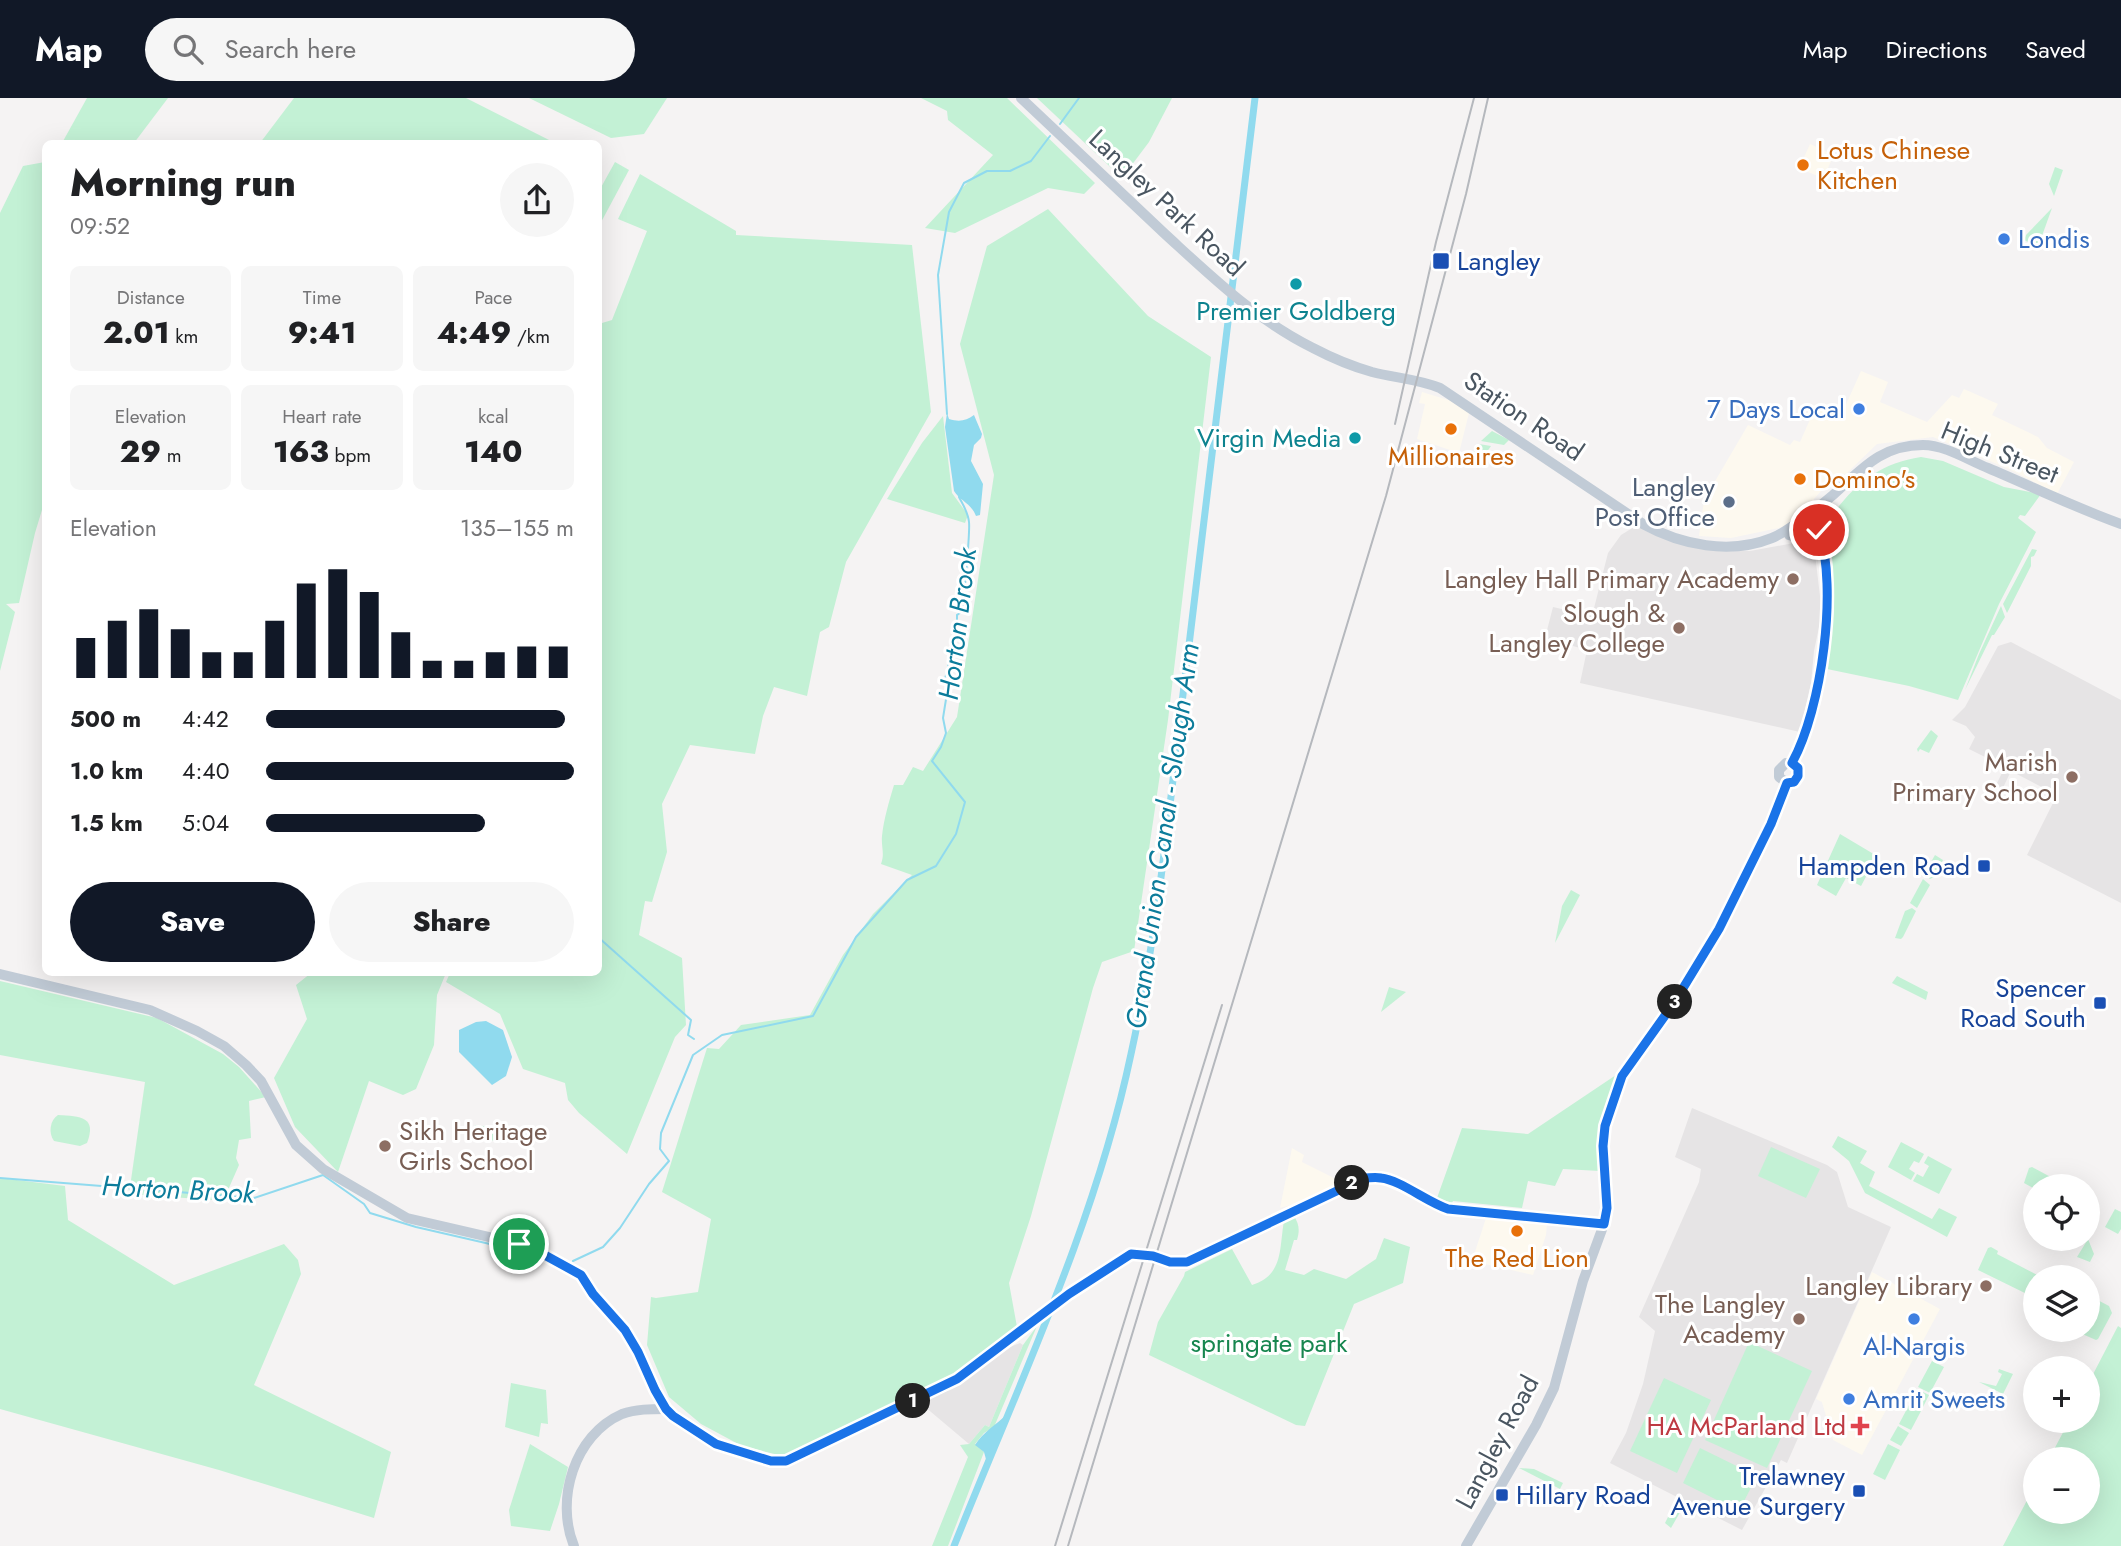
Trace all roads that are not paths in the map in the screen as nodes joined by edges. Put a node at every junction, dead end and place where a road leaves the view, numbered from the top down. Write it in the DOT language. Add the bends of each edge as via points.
graph roads {
  1 [pos="1021,98"];
  2 [pos="1249,308"];
  3 [pos="1808,520"];
  4 [pos="2121,524"];
  5 [pos="1791,535"];
  6 [pos="1772,538"];
  7 [pos="1825,559"];
  8 [pos="0,974"];
  9 [pos="1604,1224"];
  10 [pos="666,1409"];
  11 [pos="574,1546"];
  12 [pos="1466,1546"];
  1 -- 2 [label="street, Langley Park Road"];
  2 -- 6 [label="street, Station Road" via="1309,346 1348,364 1440,388 1666,536 1715,547"];
  3 -- 4 [label="street, High Street" via="1842,495 1862,467 1889,451 1923,445 1956,454"];
  3 -- 5 [label="street"];
  3 -- 6 [label="street, Station Road"];
  3 -- 7 [label="street"];
  5 -- 6 [label="street"];
  5 -- 7 [label="street" via="1808,539"];
  7 -- 9 [label="street, Langley Road" via="1826,629 1810,720 1792,763 1779,770 1779,777 1787,783 1756,858 1719,929 1622,1076 1605,1126"];
  8 -- 10 [label="street" via="150,1010 197,1031 246,1065 261,1082 296,1145 323,1169 407,1218 519,1244 581,1275 625,1330"];
  9 -- 10 [label="street, bridge" via="1448,1209 1392,1181 1364,1178 1203,1256 1180,1263 1131,1254 1069,1294 945,1387 786,1461 771,1461 716,1444"];
  9 -- 12 [label="street, Langley Road" via="1551,1396"];
  10 -- 11 [label="street" via="620,1415 577,1459 567,1501 568,1531"];
}
